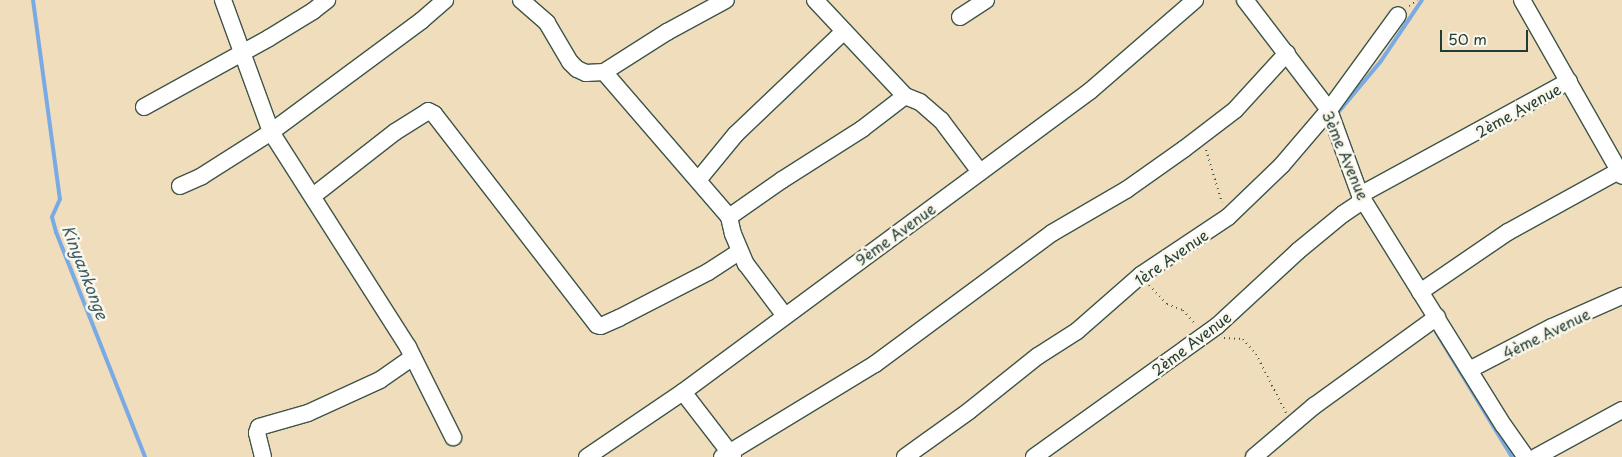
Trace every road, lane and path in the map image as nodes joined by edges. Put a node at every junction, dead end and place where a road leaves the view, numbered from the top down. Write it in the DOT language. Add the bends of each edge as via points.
graph roads {
  1 [pos="223,0"];
  2 [pos="327,0"];
  3 [pos="444,0"];
  4 [pos="521,0"];
  5 [pos="726,0"];
  6 [pos="815,0"];
  7 [pos="986,0"];
  8 [pos="1195,0"];
  9 [pos="1245,0"];
  10 [pos="1522,0"];
  11 [pos="960,16"];
  12 [pos="1398,16"];
  13 [pos="844,31"];
  14 [pos="243,52"];
  15 [pos="1287,53"];
  16 [pos="604,72"];
  17 [pos="1569,81"];
  18 [pos="905,96"];
  19 [pos="144,107"];
  20 [pos="1329,110"];
  21 [pos="271,132"];
  22 [pos="1202,136"];
  23 [pos="980,172"];
  24 [pos="1621,172"];
  25 [pos="699,179"];
  26 [pos="180,186"];
  27 [pos="313,196"];
  28 [pos="1362,198"];
  29 [pos="729,217"];
  30 [pos="1228,217"];
  31 [pos="739,252"];
  32 [pos="1141,276"];
  33 [pos="1420,292"];
  34 [pos="1622,296"];
  35 [pos="784,316"];
  36 [pos="1437,318"];
  37 [pos="1207,333"];
  38 [pos="413,357"];
  39 [pos="1469,370"];
  40 [pos="683,392"];
  41 [pos="1622,410"];
  42 [pos="1292,424"];
  43 [pos="453,437"];
  44 [pos="728,455"];
  45 [pos="263,457"];
  46 [pos="587,457"];
  47 [pos="905,457"];
  48 [pos="1034,457"];
  49 [pos="1254,457"];
  50 [pos="1526,457"];
  51 [pos="1536,457"];
  1 -- 14 [label="street"];
  2 -- 14 [label="street" via="314,11"];
  3 -- 21 [label="street" via="406,33"];
  4 -- 16 [label="street" via="546,24 577,69 586,73"];
  5 -- 16 [label="street"];
  6 -- 13 [label="street"];
  7 -- 11 [label="street"];
  8 -- 23 [label="street, 9ème Avenue" via="1090,91"];
  9 -- 15 [label="street, 3ème Avenue"];
  10 -- 17 [label="street"];
  12 -- 20 [label="street, 1ère Avenue"];
  13 -- 18 [label="street"];
  13 -- 25 [label="street" via="736,134"];
  14 -- 19 [label="street"];
  14 -- 21 [label="street"];
  15 -- 20 [label="street, 3ème Avenue"];
  15 -- 22 [label="street" via="1235,110"];
  16 -- 25 [label="street" via="653,131"];
  17 -- 24 [label="street"];
  17 -- 28 [label="street, 2ème Avenue"];
  18 -- 23 [label="street" via="920,102 941,120"];
  18 -- 29 [label="street" via="862,130"];
  20 -- 28 [label="street, 3ème Avenue"];
  20 -- 30 [label="street, 1ère Avenue" via="1282,165"];
  21 -- 26 [label="street" via="202,176"];
  21 -- 27 [label="street"];
  22 -- 30 [label="path" via="1218,195"];
  22 -- 44 [label="street" via="1126,190 1052,233 875,364"];
  23 -- 35 [label="street, 9ème Avenue"];
  24 -- 33 [label="street" via="1508,232"];
  25 -- 29 [label="street"];
  27 -- 31 [label="street" via="395,132 428,111 434,114 597,325 628,314"];
  27 -- 38 [label="street"];
  28 -- 33 [label="street, 3ème Avenue"];
  28 -- 37 [label="street, 2ème Avenue"];
  29 -- 31 [label="street"];
  30 -- 32 [label="street, 1ère Avenue"];
  31 -- 35 [label="street"];
  32 -- 37 [label="path" via="1167,304 1183,310 1200,330"];
  32 -- 47 [label="street, 1ère Avenue" via="1077,330"];
  33 -- 36 [label="street, 3ème Avenue"];
  34 -- 39 [label="street, 4ème Avenue" via="1552,327"];
  35 -- 40 [label="street, 9ème Avenue"];
  36 -- 39 [label="street, 3ème Avenue"];
  36 -- 42 [label="street"];
  37 -- 42 [label="path" via="1219,338 1243,339 1266,371"];
  37 -- 48 [label="street, 2ème Avenue"];
  38 -- 43 [label="street"];
  38 -- 45 [label="street" via="380,380 308,413 259,427 257,434"];
  39 -- 50 [label="street, 3ème Avenue"];
  40 -- 44 [label="street"];
  40 -- 46 [label="street, 9ème Avenue"];
  41 -- 51 [label="street"];
  42 -- 49 [label="street"];
}
